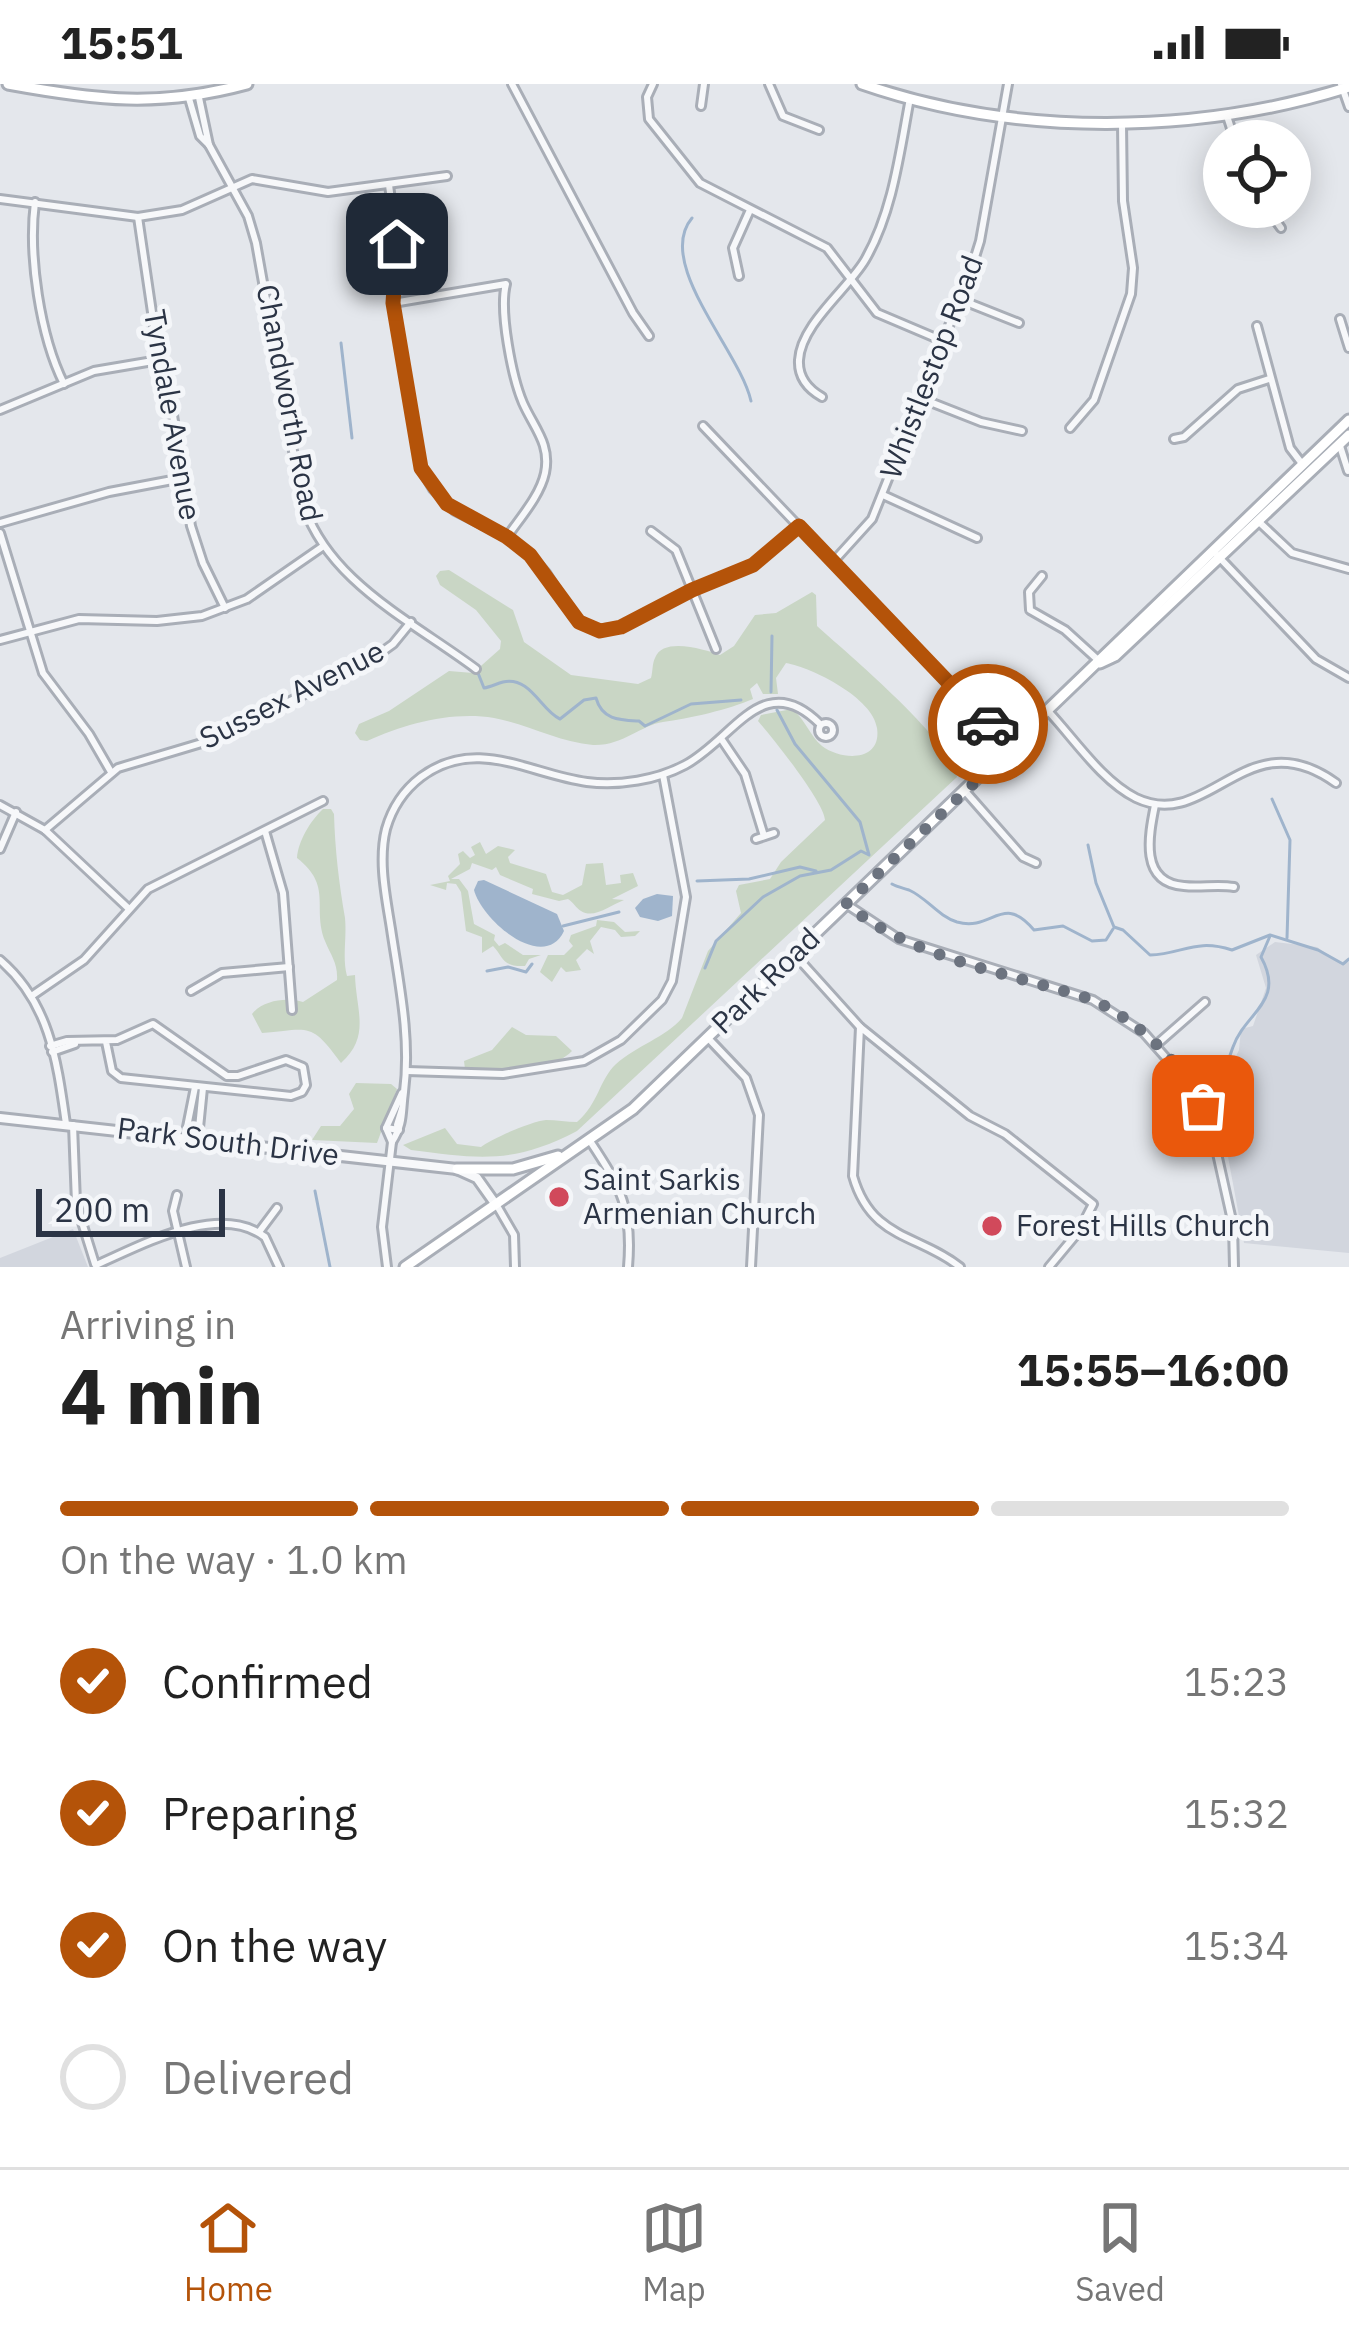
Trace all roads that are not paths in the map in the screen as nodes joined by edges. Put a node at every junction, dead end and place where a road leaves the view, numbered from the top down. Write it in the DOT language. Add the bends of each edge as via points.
graph roads {
  1 [pos="8,84"];
  2 [pos="247,84"];
  3 [pos="512,84"];
  4 [pos="653,84"];
  5 [pos="704,84"];
  6 [pos="769,84"];
  7 [pos="862,84"];
  8 [pos="1008,84"];
  9 [pos="1344,87"];
  10 [pos="193,94"];
  11 [pos="910,98"];
  12 [pos="701,106"];
  13 [pos="1349,107"];
  14 [pos="1002,115"];
  15 [pos="1227,116"];
  16 [pos="1228,120"];
  17 [pos="1122,122"];
  18 [pos="819,130"];
  19 [pos="447,176"];
  20 [pos="389,185"];
  21 [pos="232,186"];
  22 [pos="0,199"];
  23 [pos="35,202"];
  24 [pos="750,211"];
  25 [pos="138,217"];
  26 [pos="739,276"];
  27 [pos="850,278"];
  28 [pos="959,300"];
  29 [pos="393,303"];
  30 [pos="1340,319"];
  31 [pos="1019,323"];
  32 [pos="1257,326"];
  33 [pos="649,336"];
  34 [pos="943,341"];
  35 [pos="1349,348"];
  36 [pos="160,360"];
  37 [pos="1269,379"];
  38 [pos="64,384"];
  39 [pos="822,397"];
  40 [pos="920,398"];
  41 [pos="0,410"];
  42 [pos="1349,421"];
  43 [pos="703,426"];
  44 [pos="1070,428"];
  45 [pos="1022,431"];
  46 [pos="1349,435"];
  47 [pos="1174,439"];
  48 [pos="1340,444"];
  49 [pos="1303,465"];
  50 [pos="1348,471"];
  51 [pos="183,478"];
  52 [pos="882,495"];
  53 [pos="1258,521"];
  54 [pos="0,523"];
  55 [pos="799,526"];
  56 [pos="651,531"];
  57 [pos="0,532"];
  58 [pos="507,537"];
  59 [pos="977,538"];
  60 [pos="322,547"];
  61 [pos="1215,553"];
  62 [pos="833,562"];
  63 [pos="1349,569"];
  64 [pos="1042,576"];
  65 [pos="692,590"];
  66 [pos="225,608"];
  67 [pos="411,621"];
  68 [pos="29,632"];
  69 [pos="0,640"];
  70 [pos="716,649"];
  71 [pos="1100,662"];
  72 [pos="476,669"];
  73 [pos="1349,678"];
  74 [pos="1049,712"];
  75 [pos="820,724"];
  76 [pos="722,740"];
  77 [pos="1011,748"];
  78 [pos="110,772"];
  79 [pos="663,776"];
  80 [pos="1336,783"];
  81 [pos="965,791"];
  82 [pos="323,801"];
  83 [pos="0,805"];
  84 [pos="1155,805"];
  85 [pos="16,812"];
  86 [pos="45,830"];
  87 [pos="265,830"];
  88 [pos="774,832"];
  89 [pos="0,848"];
  90 [pos="1036,863"];
  91 [pos="1234,886"];
  92 [pos="846,904"];
  93 [pos="128,908"];
  94 [pos="794,955"];
  95 [pos="0,960"];
  96 [pos="289,967"];
  97 [pos="191,991"];
  98 [pos="34,995"];
  99 [pos="1205,1002"];
  100 [pos="292,1010"];
  101 [pos="860,1027"];
  102 [pos="708,1038"];
  103 [pos="106,1042"];
  104 [pos="1156,1046"];
  105 [pos="51,1049"];
  106 [pos="407,1071"];
  107 [pos="199,1087"];
  108 [pos="404,1090"];
  109 [pos="0,1118"];
  110 [pos="69,1125"];
  111 [pos="386,1128"];
  112 [pos="400,1130"];
  113 [pos="185,1137"];
  114 [pos="198,1138"];
  115 [pos="590,1141"];
  116 [pos="392,1142"];
  117 [pos="579,1148"];
  118 [pos="390,1161"];
  119 [pos="457,1169"];
  120 [pos="178,1195"];
  121 [pos="494,1202"];
  122 [pos="277,1208"];
  123 [pos="259,1232"];
  124 [pos="179,1234"];
  125 [pos="96,1266"];
  126 [pos="186,1267"];
  127 [pos="279,1267"];
  128 [pos="387,1267"];
  129 [pos="405,1267"];
  130 [pos="515,1267"];
  131 [pos="628,1267"];
  132 [pos="751,1267"];
  133 [pos="959,1267"];
  134 [pos="1049,1267"];
  135 [pos="1234,1267"];
  1 -- 10 [label="main road" via="137,101"];
  2 -- 10 [label="main road"];
  3 -- 33 [label="street"];
  4 -- 24 [label="street" via="646,104 652,125 700,184"];
  5 -- 12 [label="street"];
  6 -- 18 [label="street" via="783,116"];
  7 -- 11 [label="main road"];
  8 -- 14 [label="street, Whistlestop Road"];
  9 -- 13 [label="street"];
  9 -- 15 [label="main road"];
  10 -- 21 [label="street, Chandworth Road" via="200,136"];
  11 -- 14 [label="main road"];
  11 -- 27 [label="street" via="886,207"];
  14 -- 17 [label="main road"];
  14 -- 28 [label="street, Whistlestop Road" via="980,241"];
  15 -- 16 [label="street"];
  15 -- 17 [label="main road"];
  17 -- 44 [label="street" via="1131,294 1097,393"];
  19 -- 20 [label="street"];
  20 -- 21 [label="street" via="328,192 252,179"];
  20 -- 29 [label="street"];
  21 -- 25 [label="street" via="182,210"];
  21 -- 60 [label="street, Chandworth Road" via="256,243 301,496"];
  22 -- 23 [label="street"];
  23 -- 25 [label="street"];
  23 -- 38 [label="street" via="47,338"];
  24 -- 26 [label="street" via="733,248"];
  24 -- 27 [label="street" via="827,248"];
  25 -- 36 [label="street, Tyndale Avenue"];
  27 -- 34 [label="street" via="877,313"];
  27 -- 39 [label="street" via="799,358 803,381"];
  28 -- 31 [label="street"];
  28 -- 34 [label="street, Whistlestop Road"];
  29 -- 58 [label="street" via="427,481 455,511"];
  29 -- 58 [label="street" via="506,284 516,380 547,455 542,484"];
  30 -- 35 [label="street"];
  32 -- 37 [label="street"];
  34 -- 40 [label="street, Whistlestop Road"];
  36 -- 38 [label="street" via="94,370"];
  36 -- 51 [label="street, Tyndale Avenue"];
  37 -- 47 [label="street" via="1238,389"];
  37 -- 49 [label="street"];
  38 -- 41 [label="street"];
  40 -- 45 [label="street"];
  40 -- 52 [label="street, Whistlestop Road"];
  42 -- 49 [label="main road, Park Road"];
  43 -- 55 [label="street"];
  46 -- 48 [label="main road, Park Road"];
  48 -- 50 [label="street"];
  48 -- 53 [label="main road, Park Road"];
  49 -- 61 [label="main road, Park Road"];
  51 -- 54 [label="street"];
  51 -- 66 [label="street, Tyndale Avenue" via="198,549"];
  52 -- 59 [label="street"];
  52 -- 62 [label="street, Whistlestop Road" via="865,530"];
  53 -- 61 [label="main road, Park Road"];
  53 -- 63 [label="street" via="1292,553"];
  55 -- 62 [label="street"];
  55 -- 65 [label="street" via="753,565"];
  56 -- 65 [label="street" via="676,550"];
  57 -- 68 [label="street"];
  58 -- 65 [label="street" via="546,573 573,616 595,630 621,627"];
  60 -- 66 [label="street"];
  60 -- 67 [label="street, Chandworth Road"];
  61 -- 71 [label="main road, Park Road"];
  61 -- 73 [label="street" via="1320,663"];
  62 -- 77 [label="street"];
  64 -- 71 [label="street" via="1029,592 1030,610"];
  65 -- 70 [label="street"];
  66 -- 68 [label="street" via="176,620 79,619"];
  67 -- 72 [label="street, Chandworth Road"];
  67 -- 78 [label="street, Sussex Avenue" via="362,667 205,742"];
  68 -- 69 [label="street"];
  68 -- 78 [label="street" via="52,687"];
  71 -- 74 [label="main road, Park Road"];
  74 -- 77 [label="main road, Park Road"];
  74 -- 84 [label="street" via="1119,786"];
  75 -- 76 [label="street" via="800,706 777,702 750,712"];
  76 -- 79 [label="street"];
  76 -- 88 [label="street" via="745,774 760,838"];
  77 -- 81 [label="main road, Park Road"];
  78 -- 86 [label="street, Sussex Avenue"];
  79 -- 106 [label="street" via="686,913 662,1000 621,1040 582,1061 503,1074"];
  79 -- 106 [label="street" via="591,783 477,756 442,765 409,788 383,844"];
  80 -- 84 [label="street" via="1262,764 1187,802"];
  81 -- 90 [label="street"];
  81 -- 92 [label="main road, Park Road"];
  82 -- 87 [label="street"];
  83 -- 85 [label="street"];
  84 -- 91 [label="street" via="1148,851 1160,876 1181,886"];
  85 -- 86 [label="street"];
  85 -- 89 [label="street"];
  86 -- 93 [label="street"];
  87 -- 93 [label="street" via="162,880"];
  87 -- 96 [label="street" via="280,877"];
  92 -- 94 [label="main road, Park Road"];
  92 -- 104 [label="street" via="912,944 1093,1000"];
  93 -- 98 [label="street" via="84,960"];
  94 -- 101 [label="street"];
  94 -- 102 [label="main road, Park Road"];
  95 -- 98 [label="street"];
  96 -- 97 [label="street" via="222,973"];
  96 -- 100 [label="street"];
  98 -- 105 [label="street"];
  99 -- 104 [label="street"];
  101 -- 133 [label="street" via="857,1190 907,1240"];
  101 -- 134 [label="street" via="1093,1204"];
  102 -- 115 [label="main road, Park Road"];
  102 -- 132 [label="street" via="746,1078 759,1115"];
  103 -- 105 [label="street"];
  103 -- 107 [label="street" via="116,1076"];
  103 -- 107 [label="street" via="156,1024 226,1076 280,1060 305,1072 296,1096"];
  104 -- 135 [label="street" via="1210,1122"];
  105 -- 110 [label="street"];
  106 -- 108 [label="street"];
  107 -- 113 [label="street"];
  107 -- 114 [label="street"];
  108 -- 111 [label="street"];
  108 -- 112 [label="street"];
  109 -- 110 [label="street, Park South Drive"];
  110 -- 113 [label="street, Park South Drive"];
  110 -- 125 [label="street" via="79,1219"];
  111 -- 112 [label="street"];
  111 -- 116 [label="street"];
  112 -- 116 [label="street"];
  113 -- 114 [label="street, Park South Drive"];
  114 -- 118 [label="street, Park South Drive"];
  115 -- 117 [label="main road, Park Road"];
  115 -- 131 [label="street" via="625,1199"];
  116 -- 118 [label="street"];
  117 -- 119 [label="main road" via="524,1167"];
  117 -- 121 [label="main road, Park Road"];
  118 -- 119 [label="street, Park South Drive"];
  118 -- 128 [label="street"];
  119 -- 121 [label="street" via="477,1178"];
  120 -- 124 [label="street"];
  121 -- 129 [label="main road, Park Road"];
  121 -- 130 [label="street" via="514,1235"];
  122 -- 123 [label="street"];
  123 -- 124 [label="street" via="224,1223"];
  123 -- 127 [label="street"];
  124 -- 125 [label="street"];
  124 -- 126 [label="street"];
}
